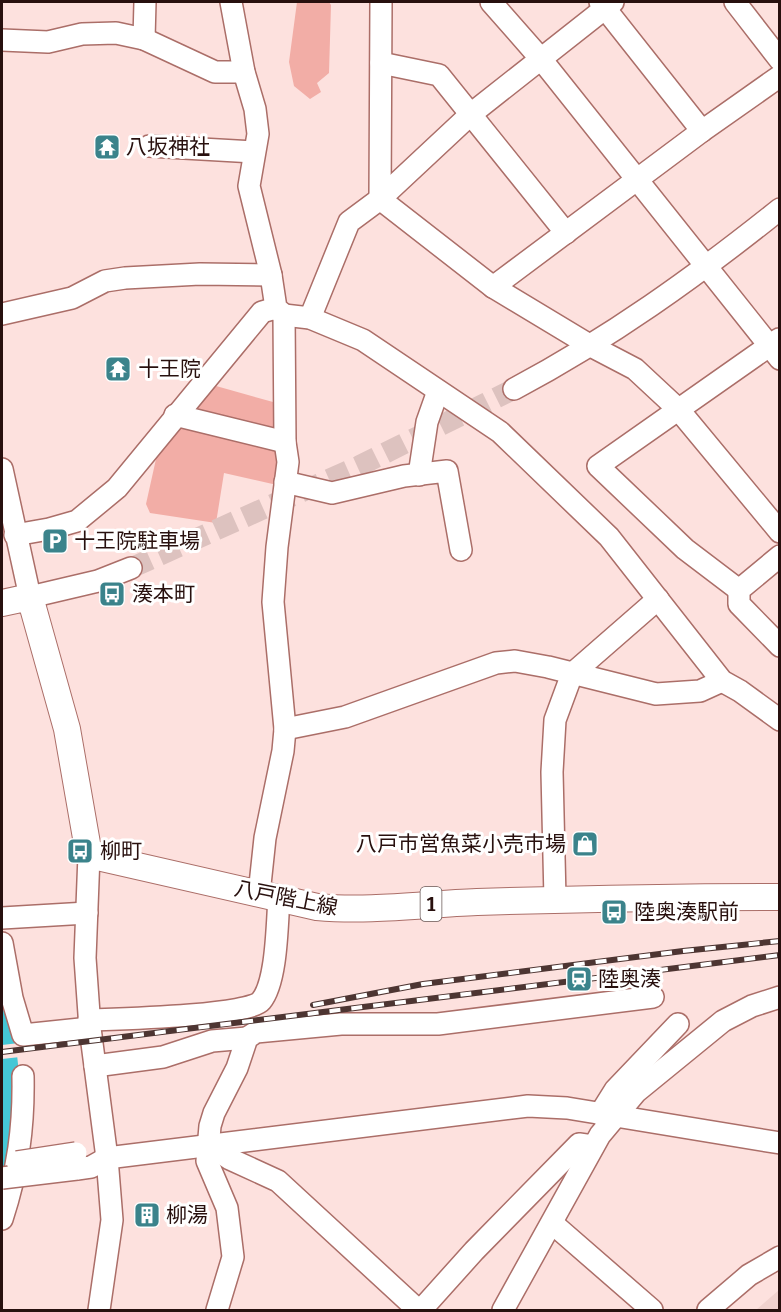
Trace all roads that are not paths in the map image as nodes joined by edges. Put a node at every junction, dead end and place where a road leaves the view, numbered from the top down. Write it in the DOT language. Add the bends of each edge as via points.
graph roads {
  1 [pos="145,2"];
  2 [pos="231,2"];
  3 [pos="381,2"];
  4 [pos="491,2"];
  5 [pos="735,2"];
  6 [pos="606,4"];
  7 [pos="144,39"];
  8 [pos="2,40"];
  9 [pos="542,59"];
  10 [pos="780,60"];
  11 [pos="381,63"];
  12 [pos="244,72"];
  13 [pos="780,76"];
  14 [pos="472,113"];
  15 [pos="702,131"];
  16 [pos="149,146"];
  17 [pos="254,152"];
  18 [pos="638,180"];
  19 [pos="380,199"];
  20 [pos="780,209"];
  21 [pos="566,233"];
  22 [pos="707,267"];
  23 [pos="271,275"];
  24 [pos="494,287"];
  25 [pos="280,312"];
  26 [pos="2,314"];
  27 [pos="310,318"];
  28 [pos="591,346"];
  29 [pos="776,348"];
  30 [pos="514,389"];
  31 [pos="438,391"];
  32 [pos="678,409"];
  33 [pos="175,415"];
  34 [pos="285,442"];
  35 [pos="2,469"];
  36 [pos="419,475"];
  37 [pos="285,482"];
  38 [pos="780,532"];
  39 [pos="15,535"];
  40 [pos="461,550"];
  41 [pos="780,556"];
  42 [pos="131,568"];
  43 [pos="738,590"];
  44 [pos="30,597"];
  45 [pos="658,599"];
  46 [pos="2,603"];
  47 [pos="780,646"];
  48 [pos="572,674"];
  49 [pos="722,681"];
  50 [pos="780,720"];
  51 [pos="285,729"];
  52 [pos="89,855"];
  53 [pos="269,896"];
  54 [pos="780,897"];
  55 [pos="555,899"];
  56 [pos="87,913"];
  57 [pos="2,918"];
  58 [pos="2,943"];
  59 [pos="653,997"];
  60 [pos="780,997"];
  61 [pos="90,1024"];
  62 [pos="678,1024"];
  63 [pos="247,1038"];
  64 [pos="95,1066"];
  65 [pos="23,1076"];
  66 [pos="607,1115"];
  67 [pos="780,1143"];
  68 [pos="208,1144"];
  69 [pos="593,1146"];
  70 [pos="107,1158"];
  71 [pos="77,1161"];
  72 [pos="2,1164"];
  73 [pos="2,1178"];
  74 [pos="2,1218"];
  75 [pos="552,1223"];
  76 [pos="780,1257"];
  77 [pos="99,1311"];
  78 [pos="217,1311"];
  79 [pos="420,1311"];
  80 [pos="502,1311"];
  81 [pos="652,1311"];
  82 [pos="708,1311"];
  1 -- 7 [label="street"];
  2 -- 12 [label="street"];
  3 -- 11 [label="street"];
  4 -- 9 [label="street"];
  5 -- 10 [label="street"];
  6 -- 9 [label="street"];
  6 -- 15 [label="street"];
  7 -- 8 [label="street" via="116,33 82,34 48,42"];
  7 -- 12 [label="street" via="215,72"];
  9 -- 14 [label="street"];
  9 -- 18 [label="street"];
  11 -- 14 [label="street" via="439,75"];
  11 -- 19 [label="street"];
  12 -- 17 [label="street" via="255,109 258,134"];
  13 -- 15 [label="street"];
  14 -- 19 [label="street"];
  14 -- 21 [label="street"];
  15 -- 18 [label="street"];
  16 -- 17 [label="street"];
  17 -- 23 [label="street" via="249,186"];
  18 -- 21 [label="street"];
  18 -- 22 [label="street"];
  19 -- 24 [label="street"];
  19 -- 27 [label="street" via="349,222"];
  20 -- 22 [label="street"];
  21 -- 24 [label="street"];
  22 -- 28 [label="street"];
  22 -- 29 [label="street"];
  23 -- 25 [label="street"];
  23 -- 26 [label="street" via="125,278 105,281 72,298"];
  24 -- 28 [label="street"];
  25 -- 27 [label="street"];
  25 -- 33 [label="street" via="262,312"];
  25 -- 34 [label="street"];
  27 -- 31 [label="street" via="363,340"];
  28 -- 30 [label="street"];
  28 -- 32 [label="street" via="635,369"];
  29 -- 32 [label="street"];
  31 -- 36 [label="street" via="427,422"];
  31 -- 45 [label="street" via="500,432 558,486 609,537"];
  32 -- 38 [label="street"];
  32 -- 43 [label="street" via="598,466 685,549"];
  33 -- 34 [label="street"];
  33 -- 39 [label="street" via="117,488 76,521"];
  34 -- 37 [label="street"];
  35 -- 39 [label="street"];
  36 -- 37 [label="street" via="332,493"];
  36 -- 40 [label="street" via="447,471"];
  37 -- 51 [label="street" via="273,602"];
  39 -- 44 [label="street"];
  41 -- 43 [label="street"];
  42 -- 44 [label="street" via="98,581"];
  43 -- 47 [label="street" via="738,604"];
  44 -- 46 [label="main road"];
  44 -- 52 [label="main road" via="67,729"];
  45 -- 48 [label="street"];
  45 -- 49 [label="street"];
  48 -- 49 [label="street" via="656,693 700,691"];
  48 -- 51 [label="street" via="515,661 496,663 345,717"];
  48 -- 55 [label="street" via="554,732"];
  49 -- 50 [label="street"];
  51 -- 53 [label="street" via="265,838"];
  52 -- 53 [label="main road, 八戸階上線 / 1"];
  52 -- 56 [label="street"];
  53 -- 55 [label="main road, 八戸階上線 / 1" via="345,909"];
  53 -- 61 [label="street" via="271,976 261,1002 213,1013"];
  54 -- 55 [label="main road, 八戸階上線 / 1"];
  56 -- 57 [label="street"];
  56 -- 61 [label="street"];
  58 -- 61 [label="street" via="22,1035"];
  59 -- 63 [label="street" via="438,1024 341,1024 256,1032"];
  60 -- 66 [label="street" via="723,1021"];
  61 -- 64 [label="street"];
  62 -- 66 [label="street" via="615,1090"];
  63 -- 64 [label="street" via="212,1041 163,1057"];
  63 -- 68 [label="street" via="214,1113"];
  64 -- 70 [label="street"];
  65 -- 74 [label="street" via="21,1145"];
  66 -- 67 [label="street"];
  66 -- 68 [label="street" via="528,1106"];
  66 -- 69 [label="street"];
  68 -- 70 [label="street"];
  68 -- 78 [label="street" via="207,1161 227,1208 233,1257"];
  68 -- 79 [label="street" via="230,1159 278,1180"];
  69 -- 75 [label="street"];
  69 -- 79 [label="street" via="579,1144"];
  70 -- 71 [label="street" via="88,1151"];
  70 -- 77 [label="street" via="112,1220"];
  71 -- 72 [label="street, bridge"];
  71 -- 73 [label="street, bridge"];
  75 -- 80 [label="street"];
  75 -- 81 [label="street"];
  76 -- 82 [label="street" via="749,1275"];
}
